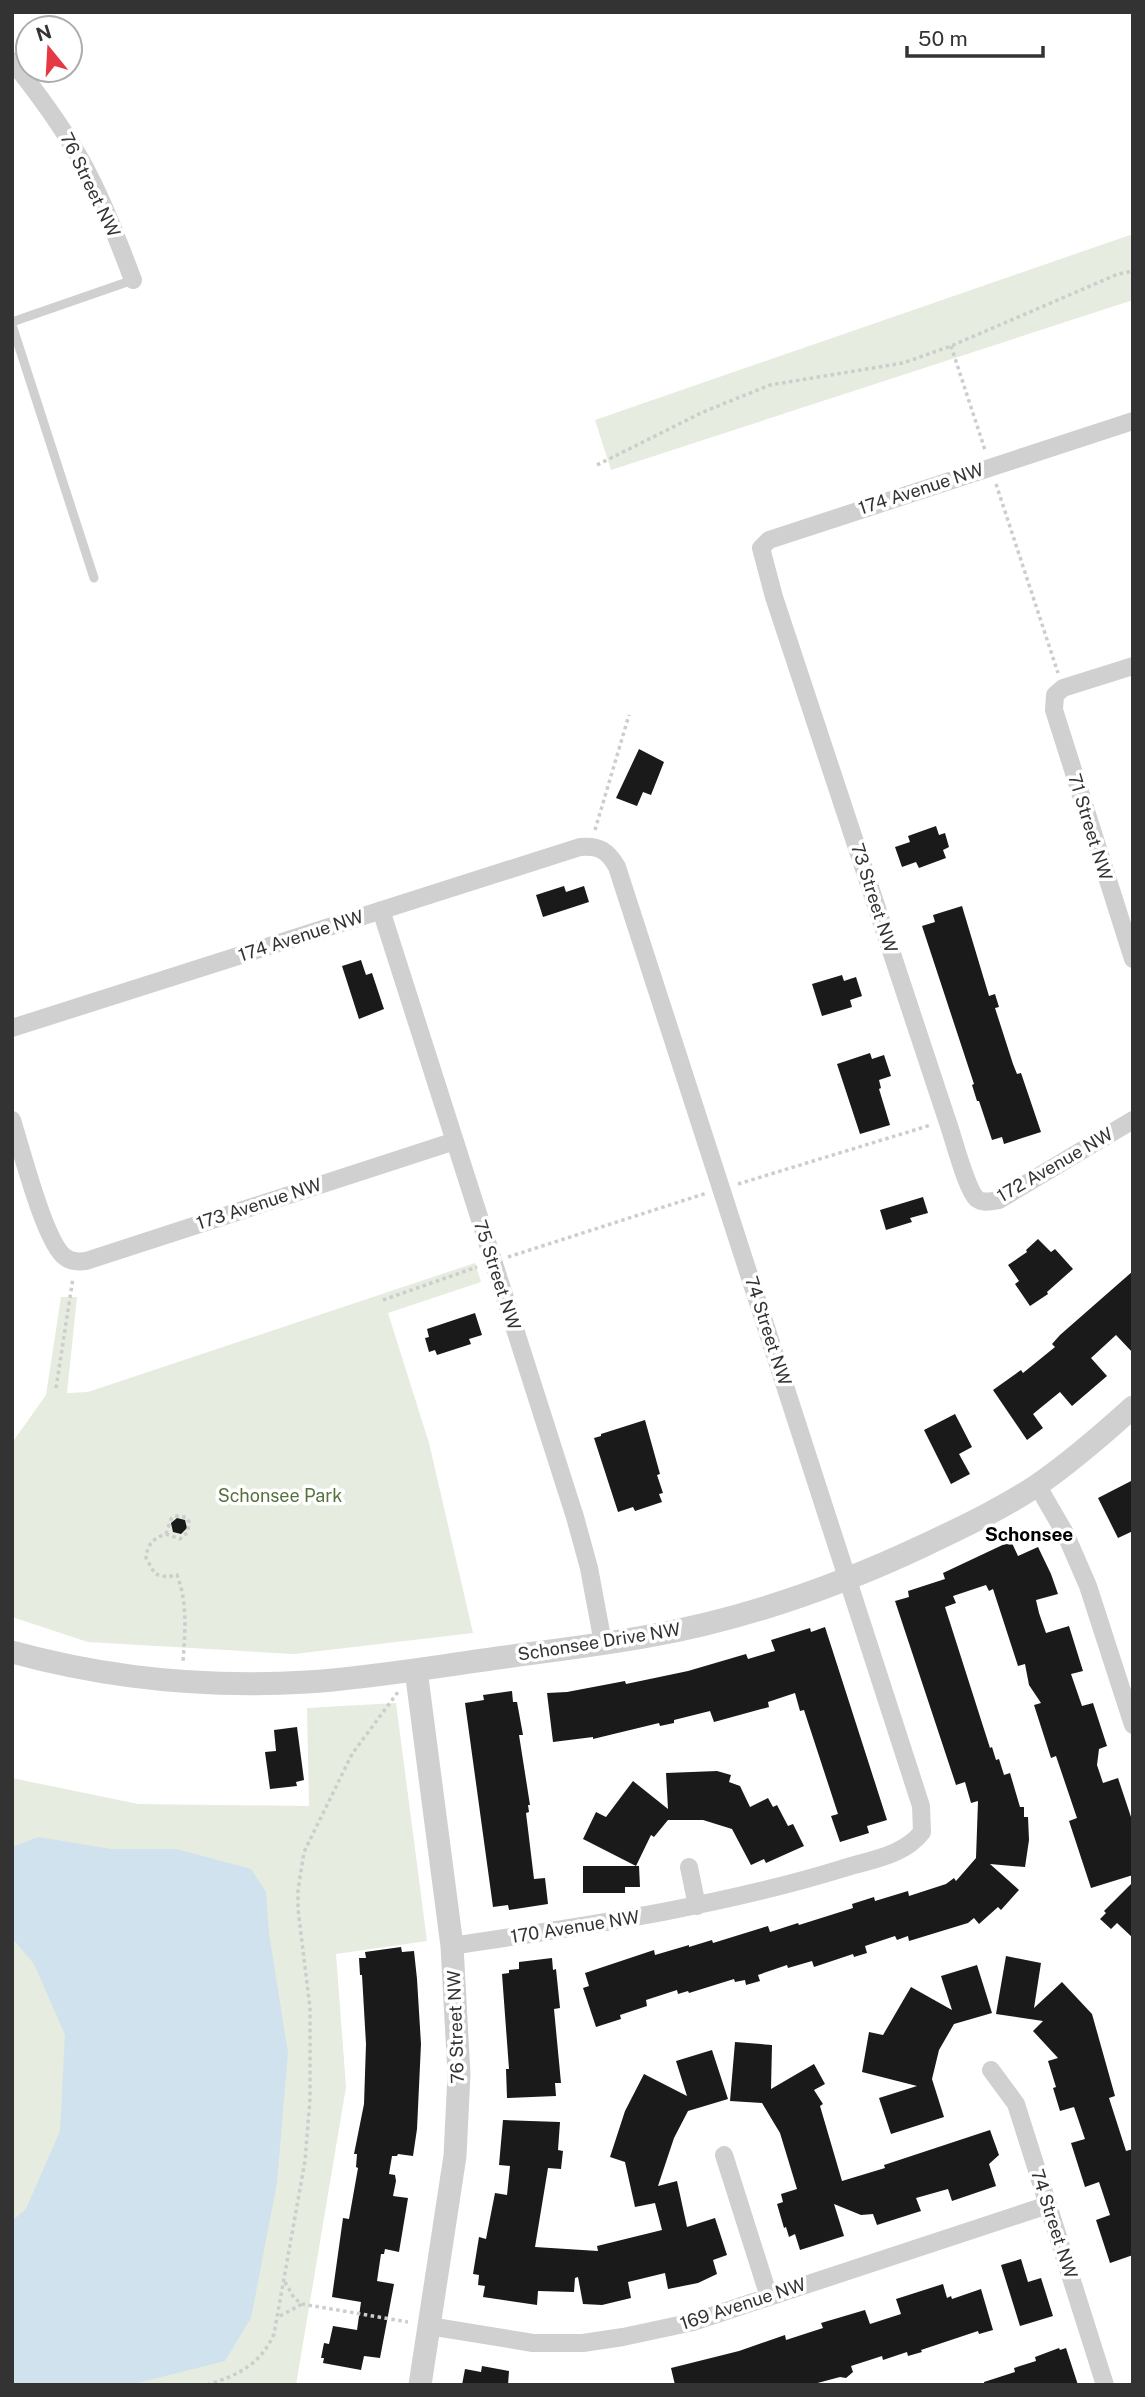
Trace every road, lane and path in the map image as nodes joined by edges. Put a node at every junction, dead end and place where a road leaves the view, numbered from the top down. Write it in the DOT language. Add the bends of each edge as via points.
graph roads {
  1 [pos="12,61"];
  2 [pos="1133,271"];
  3 [pos="133,280"];
  4 [pos="12,324"];
  5 [pos="951,346"];
  6 [pos="1133,421"];
  7 [pos="597,465"];
  8 [pos="990,466"];
  9 [pos="94,578"];
  10 [pos="774,597"];
  11 [pos="1133,666"];
  12 [pos="1059,691"];
  13 [pos="629,715"];
  14 [pos="590,846"];
  15 [pos="381,910"];
  16 [pos="1125,915"];
  17 [pos="1133,959"];
  18 [pos="12,1028"];
  19 [pos="947,1120"];
  20 [pos="1133,1120"];
  21 [pos="12,1121"];
  22 [pos="454,1141"];
  23 [pos="722,1189"];
  24 [pos="976,1198"];
  25 [pos="70,1259"];
  26 [pos="493,1262"];
  27 [pos="383,1300"];
  28 [pos="56,1388"];
  29 [pos="1133,1407"];
  30 [pos="1037,1485"];
  31 [pos="166,1534"];
  32 [pos="848,1578"];
  33 [pos="603,1643"];
  34 [pos="12,1653"];
  35 [pos="183,1662"];
  36 [pos="416,1670"];
  37 [pos="1133,1726"];
  38 [pos="922,1832"];
  39 [pos="689,1867"];
  40 [pos="697,1906"];
  41 [pos="452,1946"];
  42 [pos="991,2070"];
  43 [pos="724,2155"];
  44 [pos="1048,2206"];
  45 [pos="284,2280"];
  46 [pos="769,2297"];
  47 [pos="302,2304"];
  48 [pos="278,2318"];
  49 [pos="429,2326"];
  50 [pos="207,2385"];
  51 [pos="420,2385"];
  52 [pos="1105,2385"];
  1 -- 3 [label="street, 76 Street NW" via="79,156"];
  2 -- 5 [label="path"];
  3 -- 4 [label="lane"];
  4 -- 9 [label="lane"];
  5 -- 7 [label="path" via="903,363 770,385 703,412"];
  5 -- 8 [label="path"];
  6 -- 8 [label="street, 174 Avenue NW"];
  8 -- 10 [label="street, 174 Avenue NW" via="769,540 761,548"];
  8 -- 12 [label="path"];
  10 -- 19 [label="street, 73 Street NW"];
  11 -- 12 [label="street"];
  12 -- 16 [label="street, 71 Street NW" via="1054,710"];
  13 -- 14 [label="path"];
  14 -- 15 [label="street, 174 Avenue NW"];
  14 -- 23 [label="street, 74 Street NW" via="604,850 617,867"];
  15 -- 18 [label="street, 174 Avenue NW"];
  15 -- 22 [label="street, 75 Street NW"];
  16 -- 17 [label="street, 71 Street NW"];
  19 -- 23 [label="path"];
  19 -- 24 [label="street, 73 Street NW"];
  20 -- 24 [label="street, 172 Avenue NW" via="999,1200 985,1203"];
  21 -- 25 [label="street" via="52,1240"];
  22 -- 25 [label="street, 173 Avenue NW" via="86,1261"];
  22 -- 26 [label="street, 75 Street NW"];
  23 -- 26 [label="path"];
  23 -- 32 [label="street, 74 Street NW"];
  25 -- 28 [label="path"];
  26 -- 27 [label="path"];
  26 -- 33 [label="street, 75 Street NW" via="582,1541"];
  29 -- 30 [label="street, Schonsee Drive NW"];
  30 -- 32 [label="street, Schonsee Drive NW" via="961,1528"];
  30 -- 37 [label="street" via="1088,1586"];
  31 -- 31 [label="path" via="180,1539 187,1532 186,1517 171,1519"];
  31 -- 35 [label="path" via="153,1540 146,1558 156,1574 177,1575 186,1614"];
  32 -- 33 [label="street, Schonsee Drive NW" via="713,1622"];
  32 -- 38 [label="street, 74 Street NW" via="921,1806"];
  33 -- 36 [label="street, Schonsee Drive NW"];
  34 -- 36 [label="street, Schonsee Drive NW" via="146,1678 206,1682 303,1682"];
  36 -- 41 [label="street, 76 Street NW"];
  36 -- 45 [label="path" via="352,1754 304,1852 298,1909 310,2008 310,2099 305,2161"];
  38 -- 40 [label="street, 170 Avenue NW" via="895,1852"];
  39 -- 40 [label="street"];
  40 -- 41 [label="street, 170 Avenue NW"];
  41 -- 49 [label="street, 76 Street NW" via="459,2074 455,2156"];
  42 -- 44 [label="street, 74 Street NW" via="1016,2104"];
  43 -- 46 [label="street"];
  44 -- 46 [label="street, 169 Avenue NW"];
  44 -- 52 [label="street, 74 Street NW"];
  45 -- 47 [label="path"];
  45 -- 48 [label="path"];
  46 -- 49 [label="street, 169 Avenue NW" via="681,2325 583,2343 533,2343"];
  47 -- 48 [label="path"];
  47 -- 49 [label="path"];
  48 -- 50 [label="path" via="269,2346 249,2368"];
  49 -- 51 [label="street, 76 Street NW"];
}
